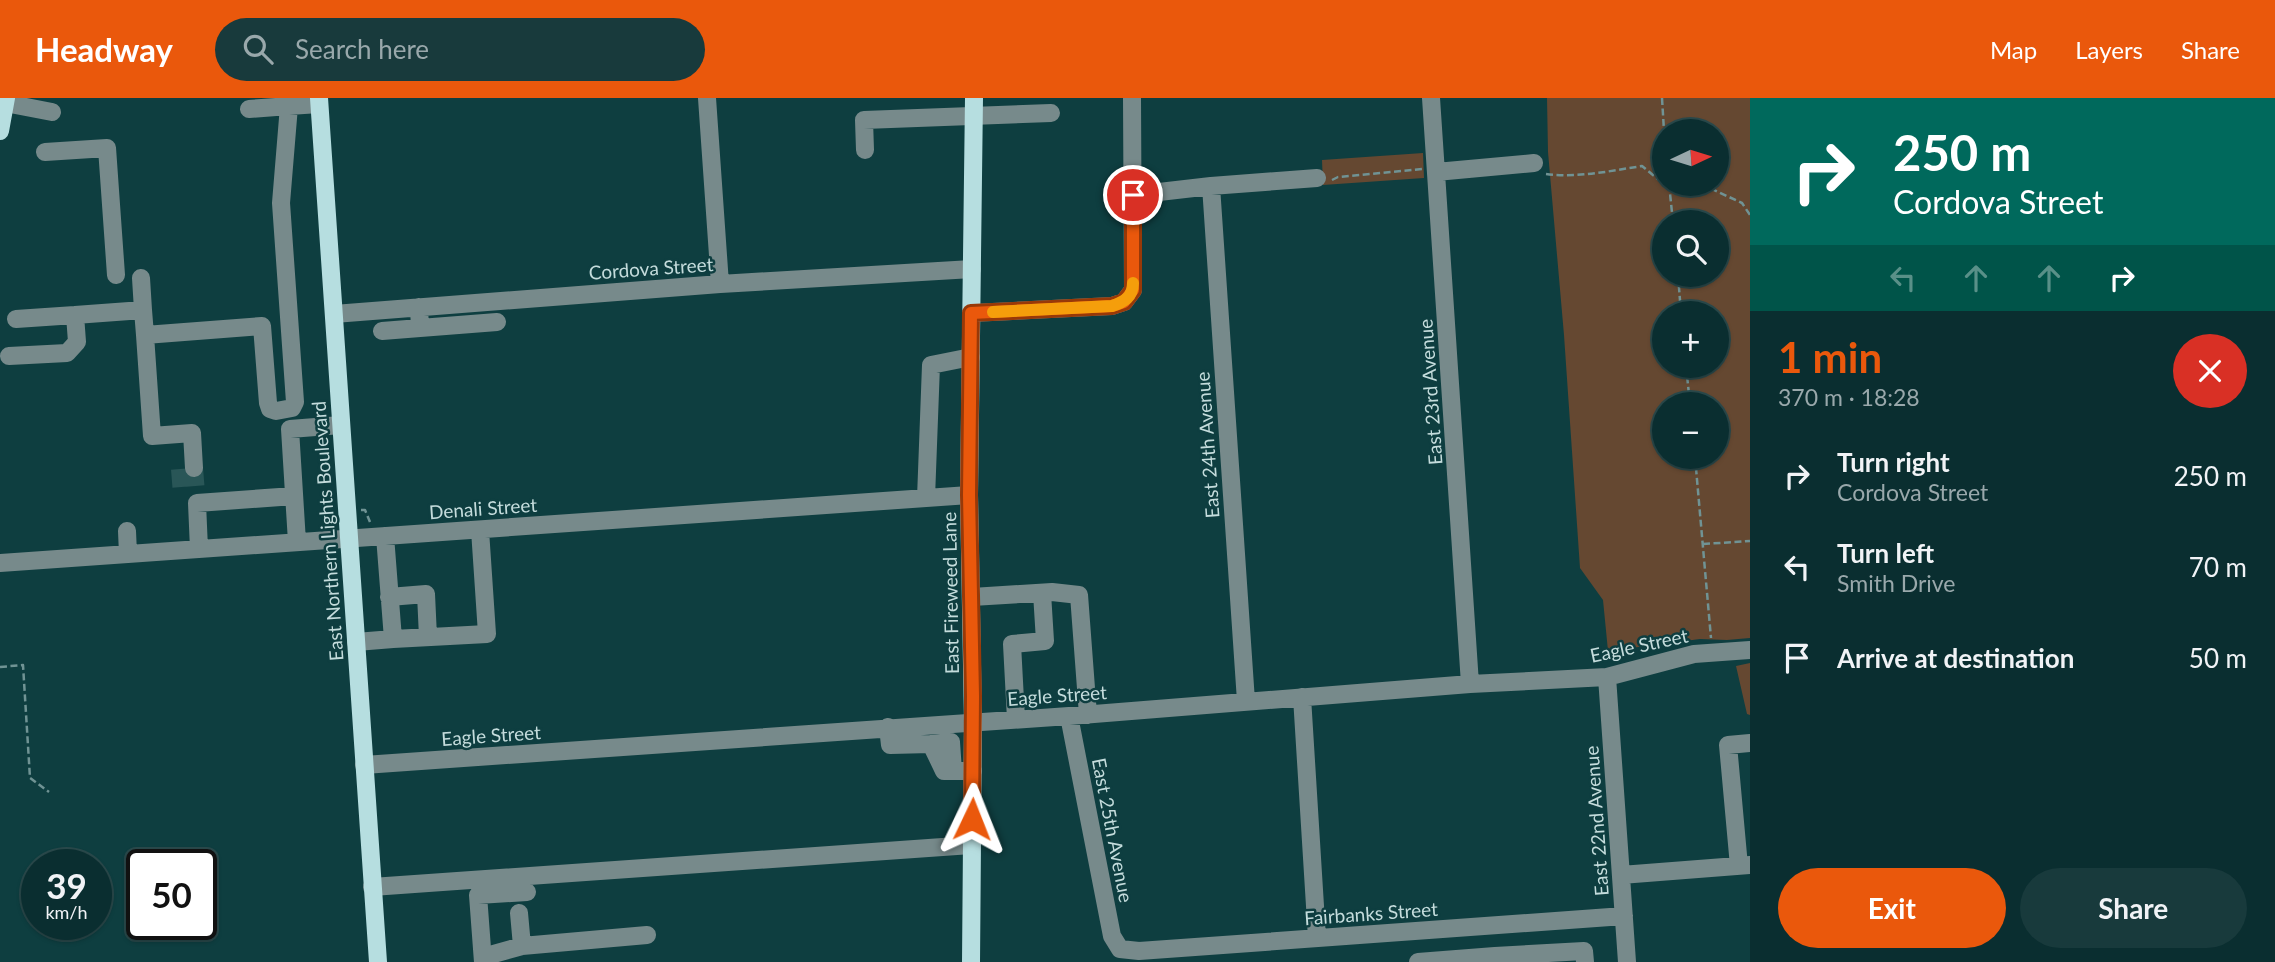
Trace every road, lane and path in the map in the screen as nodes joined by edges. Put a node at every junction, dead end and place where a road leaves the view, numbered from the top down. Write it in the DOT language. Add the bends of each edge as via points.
graph roads {
  1 [pos="707,98"];
  2 [pos="1132,98"];
  3 [pos="1431,98"];
  4 [pos="1662,98"];
  5 [pos="6,101"];
  6 [pos="319,101"];
  7 [pos="288,102"];
  8 [pos="974,107"];
  9 [pos="249,108"];
  10 [pos="52,112"];
  11 [pos="1051,113"];
  12 [pos="1663,119"];
  13 [pos="0,131"];
  14 [pos="865,150"];
  15 [pos="45,152"];
  16 [pos="1534,163"];
  17 [pos="1436,170"];
  18 [pos="1652,174"];
  19 [pos="1317,178"];
  20 [pos="1211,186"];
  21 [pos="1133,195"];
  22 [pos="1727,196"];
  23 [pos="1750,215"];
  24 [pos="972,269"];
  25 [pos="116,275"];
  26 [pos="141,278"];
  27 [pos="720,284"];
  28 [pos="463,304"];
  29 [pos="419,307"];
  30 [pos="144,310"];
  31 [pos="971,313"];
  32 [pos="334,314"];
  33 [pos="75,315"];
  34 [pos="16,319"];
  35 [pos="497,322"];
  36 [pos="464,325"];
  37 [pos="420,328"];
  38 [pos="382,331"];
  39 [pos="145,335"];
  40 [pos="9,356"];
  41 [pos="971,358"];
  42 [pos="341,425"];
  43 [pos="193,464"];
  44 [pos="1696,469"];
  45 [pos="969,495"];
  46 [pos="294,496"];
  47 [pos="926,498"];
  48 [pos="480,530"];
  49 [pos="127,531"];
  50 [pos="349,539"];
  51 [pos="1750,541"];
  52 [pos="297,542"];
  53 [pos="1703,544"];
  54 [pos="385,545"];
  55 [pos="199,550"];
  56 [pos="128,554"];
  57 [pos="0,564"];
  58 [pos="1042,593"];
  59 [pos="389,597"];
  60 [pos="972,597"];
  61 [pos="428,637"];
  62 [pos="393,639"];
  63 [pos="356,642"];
  64 [pos="1750,650"];
  65 [pos="1713,653"];
  66 [pos="0,667"];
  67 [pos="1607,677"];
  68 [pos="1470,684"];
  69 [pos="1302,697"];
  70 [pos="1246,701"];
  71 [pos="1078,715"];
  72 [pos="1016,719"];
  73 [pos="973,721"];
  74 [pos="888,727"];
  75 [pos="1750,743"];
  76 [pos="364,765"];
  77 [pos="973,771"];
  78 [pos="49,792"];
  79 [pos="971,845"];
  80 [pos="1744,865"];
  81 [pos="1621,875"];
  82 [pos="372,887"];
  83 [pos="527,892"];
  84 [pos="519,913"];
  85 [pos="1624,916"];
  86 [pos="647,935"];
  87 [pos="1317,938"];
  88 [pos="522,946"];
  89 [pos="1120,949"];
  90 [pos="1542,958"];
  91 [pos="1495,959"];
  92 [pos="483,960"];
  93 [pos="378,962"];
  94 [pos="971,962"];
  95 [pos="1418,962"];
  96 [pos="1585,962"];
  97 [pos="1628,962"];
  1 -- 27 [label="street"];
  2 -- 21 [label="street"];
  3 -- 17 [label="street, East 23rd Avenue"];
  4 -- 12 [label="path"];
  5 -- 10 [label="street"];
  5 -- 13 [label="main road"];
  6 -- 7 [label="street"];
  6 -- 32 [label="main road, East Northern Lights Boulevard"];
  7 -- 9 [label="street"];
  7 -- 39 [label="street" via="281,203 295,402 288,410 270,409 262,326"];
  8 -- 11 [label="street"];
  8 -- 14 [label="street" via="864,120"];
  8 -- 24 [label="main road, East Fireweed Lane"];
  15 -- 25 [label="street" via="107,148"];
  16 -- 17 [label="street"];
  16 -- 18 [label="path" via="1542,173 1562,176 1642,166"];
  17 -- 19 [label="path" via="1338,177 1319,185"];
  17 -- 68 [label="street, East 23rd Avenue"];
  19 -- 20 [label="street"];
  20 -- 21 [label="street"];
  20 -- 70 [label="street, East 24th Avenue"];
  21 -- 31 [label="street" via="1133,290 1124,302"];
  22 -- 23 [label="path" via="1742,203"];
  24 -- 27 [label="street, Cordova Street"];
  24 -- 31 [label="main road, East Fireweed Lane"];
  26 -- 30 [label="street"];
  27 -- 28 [label="street, Cordova Street"];
  28 -- 29 [label="street, Cordova Street"];
  28 -- 36 [label="street"];
  29 -- 32 [label="street, Cordova Street"];
  29 -- 37 [label="street"];
  30 -- 33 [label="street"];
  30 -- 39 [label="street"];
  31 -- 41 [label="main road, East Fireweed Lane"];
  32 -- 42 [label="main road, East Northern Lights Boulevard"];
  33 -- 34 [label="street"];
  33 -- 40 [label="street" via="77,342 67,352"];
  35 -- 36 [label="street"];
  36 -- 37 [label="street"];
  37 -- 38 [label="street"];
  39 -- 43 [label="street" via="152,436 192,433"];
  41 -- 45 [label="main road, East Fireweed Lane"];
  41 -- 47 [label="street" via="931,365"];
  42 -- 46 [label="street" via="290,429"];
  42 -- 50 [label="main road, East Northern Lights Boulevard"];
  44 -- 53 [label="path"];
  45 -- 47 [label="street, Denali Street"];
  45 -- 60 [label="main road, East Fireweed Lane"];
  46 -- 52 [label="street"];
  46 -- 55 [label="street" via="196,496"];
  47 -- 48 [label="street, Denali Street"];
  48 -- 54 [label="street, Denali Street"];
  48 -- 61 [label="street" via="487,634"];
  49 -- 56 [label="street"];
  50 -- 52 [label="street, Denali Street"];
  50 -- 54 [label="street, Denali Street"];
  50 -- 63 [label="main road, East Northern Lights Boulevard"];
  51 -- 53 [label="path"];
  52 -- 55 [label="street, Denali Street"];
  53 -- 65 [label="path"];
  54 -- 59 [label="street"];
  55 -- 56 [label="street, Denali Street"];
  56 -- 57 [label="street, Denali Street"];
  58 -- 60 [label="street"];
  58 -- 71 [label="street, East 25th Avenue" via="1079,595"];
  58 -- 72 [label="street" via="1045,641 1012,644"];
  59 -- 61 [label="street" via="426,594"];
  59 -- 62 [label="street"];
  60 -- 73 [label="main road, East Fireweed Lane"];
  61 -- 62 [label="street"];
  62 -- 63 [label="street"];
  63 -- 76 [label="main road, East Northern Lights Boulevard"];
  64 -- 65 [label="street, Eagle Street"];
  65 -- 67 [label="street, Eagle Street"];
  66 -- 78 [label="path" via="23,665 30,778"];
  67 -- 68 [label="street, Eagle Street"];
  67 -- 81 [label="street, East 22nd Avenue"];
  68 -- 69 [label="street, Eagle Street"];
  69 -- 70 [label="street, Eagle Street"];
  69 -- 87 [label="street"];
  70 -- 71 [label="street, Eagle Street"];
  71 -- 72 [label="street, Eagle Street"];
  71 -- 89 [label="street, East 25th Avenue" via="1112,936"];
  72 -- 73 [label="street, Eagle Street"];
  73 -- 74 [label="street, Eagle Street"];
  73 -- 77 [label="main road, East Fireweed Lane"];
  74 -- 76 [label="street, Eagle Street"];
  74 -- 77 [label="street" via="890,745 931,744 944,771"];
  75 -- 80 [label="street" via="1728,744"];
  76 -- 82 [label="main road, East Northern Lights Boulevard"];
  77 -- 79 [label="main road, East Fireweed Lane"];
  79 -- 82 [label="street"];
  79 -- 94 [label="main road, East Fireweed Lane"];
  80 -- 81 [label="street"];
  81 -- 85 [label="street, East 22nd Avenue"];
  82 -- 93 [label="main road, East Northern Lights Boulevard"];
  83 -- 92 [label="street" via="478,895"];
  84 -- 88 [label="street"];
  85 -- 87 [label="street, Fairbanks Street"];
  85 -- 97 [label="street, East 22nd Avenue"];
  86 -- 88 [label="street"];
  87 -- 89 [label="street, Fairbanks Street"];
  88 -- 92 [label="street"];
  90 -- 91 [label="street"];
  90 -- 96 [label="street" via="1584,951"];
  91 -- 95 [label="street"];
}
